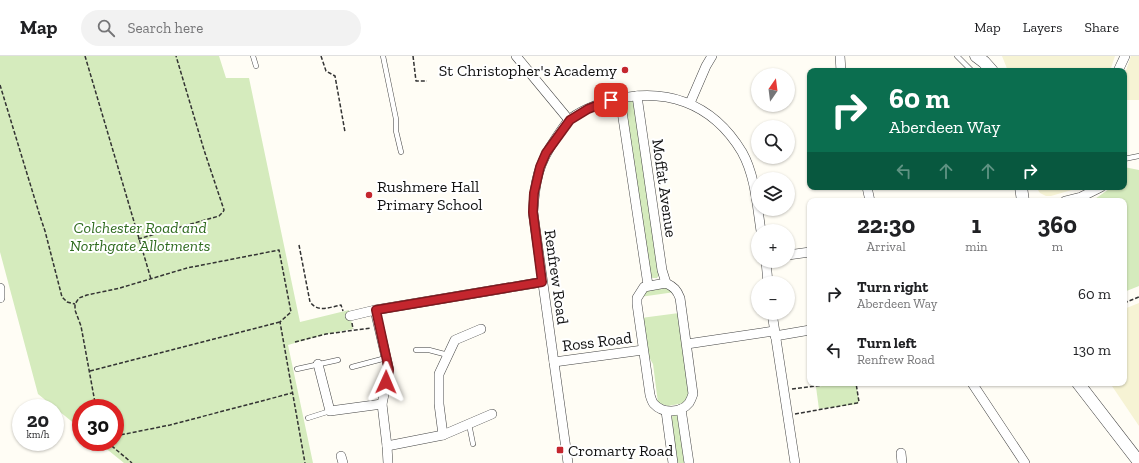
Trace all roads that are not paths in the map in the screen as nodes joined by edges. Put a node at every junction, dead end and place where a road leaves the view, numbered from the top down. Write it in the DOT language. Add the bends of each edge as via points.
graph roads {
  1 [pos="253,56"];
  2 [pos="383,56"];
  3 [pos="516,56"];
  4 [pos="712,56"];
  5 [pos="840,56"];
  6 [pos="957,56"];
  7 [pos="976,56"];
  8 [pos="1125,56"];
  9 [pos="256,66"];
  10 [pos="841,68"];
  11 [pos="969,68"];
  12 [pos="989,68"];
  13 [pos="1119,68"];
  14 [pos="637,96"];
  15 [pos="620,98"];
  16 [pos="690,103"];
  17 [pos="570,120"];
  18 [pos="401,152"];
  19 [pos="1139,156"];
  20 [pos="1127,158"];
  21 [pos="1095,190"];
  22 [pos="1078,198"];
  23 [pos="760,224"];
  24 [pos="807,252"];
  25 [pos="795,254"];
  26 [pos="542,282"];
  27 [pos="666,283"];
  28 [pos="648,285"];
  29 [pos="0,288"];
  30 [pos="0,298"];
  31 [pos="376,310"];
  32 [pos="350,316"];
  33 [pos="773,320"];
  34 [pos="481,329"];
  35 [pos="807,330"];
  36 [pos="775,333"];
  37 [pos="687,344"];
  38 [pos="416,350"];
  39 [pos="643,350"];
  40 [pos="448,355"];
  41 [pos="386,358"];
  42 [pos="338,360"];
  43 [pos="554,362"];
  44 [pos="318,364"];
  45 [pos="352,367"];
  46 [pos="297,369"];
  47 [pos="974,386"];
  48 [pos="1080,386"];
  49 [pos="382,404"];
  50 [pos="681,409"];
  51 [pos="330,411"];
  52 [pos="666,411"];
  53 [pos="492,414"];
  54 [pos="308,418"];
  55 [pos="469,424"];
  56 [pos="443,435"];
  57 [pos="473,444"];
  58 [pos="387,446"];
  59 [pos="901,453"];
  60 [pos="1139,462"];
  61 [pos="388,463"];
  62 [pos="568,463"];
  63 [pos="674,463"];
  64 [pos="689,463"];
  65 [pos="795,463"];
  66 [pos="902,463"];
  67 [pos="1025,463"];
  1 -- 9 [label="lane"];
  2 -- 18 [label="lane"];
  3 -- 17 [label="street"];
  4 -- 16 [label="street"];
  5 -- 10 [label="street"];
  6 -- 11 [label="lane"];
  7 -- 12 [label="street"];
  8 -- 13 [label="street"];
  14 -- 15 [label="street, Renfrew Road"];
  14 -- 16 [label="street, Renfrew Road" via="659,96"];
  14 -- 27 [label="street, Moffat Avenue"];
  15 -- 17 [label="street, Renfrew Road" via="588,109"];
  15 -- 28 [label="street, Moffat Avenue"];
  16 -- 23 [label="street, Renfrew Road" via="716,120 743,154 749,168"];
  17 -- 26 [label="street, Renfrew Road" via="546,153 534,193 533,212"];
  19 -- 20 [label="lane"];
  21 -- 22 [label="street"];
  24 -- 25 [label="street"];
  26 -- 31 [label="street"];
  26 -- 43 [label="street, Renfrew Road"];
  27 -- 28 [label="street"];
  27 -- 37 [label="street" via="678,291"];
  28 -- 39 [label="street" via="640,290 637,298"];
  29 -- 30 [label="street"];
  31 -- 32 [label="street"];
  31 -- 41 [label="street"];
  33 -- 36 [label="street"];
  34 -- 40 [label="street" via="455,340"];
  35 -- 36 [label="street"];
  36 -- 37 [label="street"];
  36 -- 65 [label="street"];
  37 -- 50 [label="street" via="693,394 691,402"];
  38 -- 40 [label="lane" via="429,350"];
  39 -- 43 [label="street, Ross Road"];
  39 -- 52 [label="street" via="650,395 654,404"];
  40 -- 56 [label="street" via="439,374"];
  41 -- 45 [label="lane"];
  41 -- 49 [label="street" via="389,370"];
  42 -- 44 [label="lane"];
  43 -- 62 [label="street, Renfrew Road"];
  44 -- 46 [label="lane"];
  44 -- 51 [label="street"];
  47 -- 67 [label="street"];
  48 -- 60 [label="street"];
  49 -- 51 [label="street"];
  49 -- 58 [label="street"];
  50 -- 52 [label="street"];
  50 -- 64 [label="street"];
  51 -- 54 [label="lane"];
  52 -- 63 [label="street"];
  53 -- 55 [label="street"];
  55 -- 56 [label="street"];
  55 -- 57 [label="lane"];
  56 -- 58 [label="street"];
  58 -- 61 [label="street"];
  59 -- 66 [label="street"];
}
